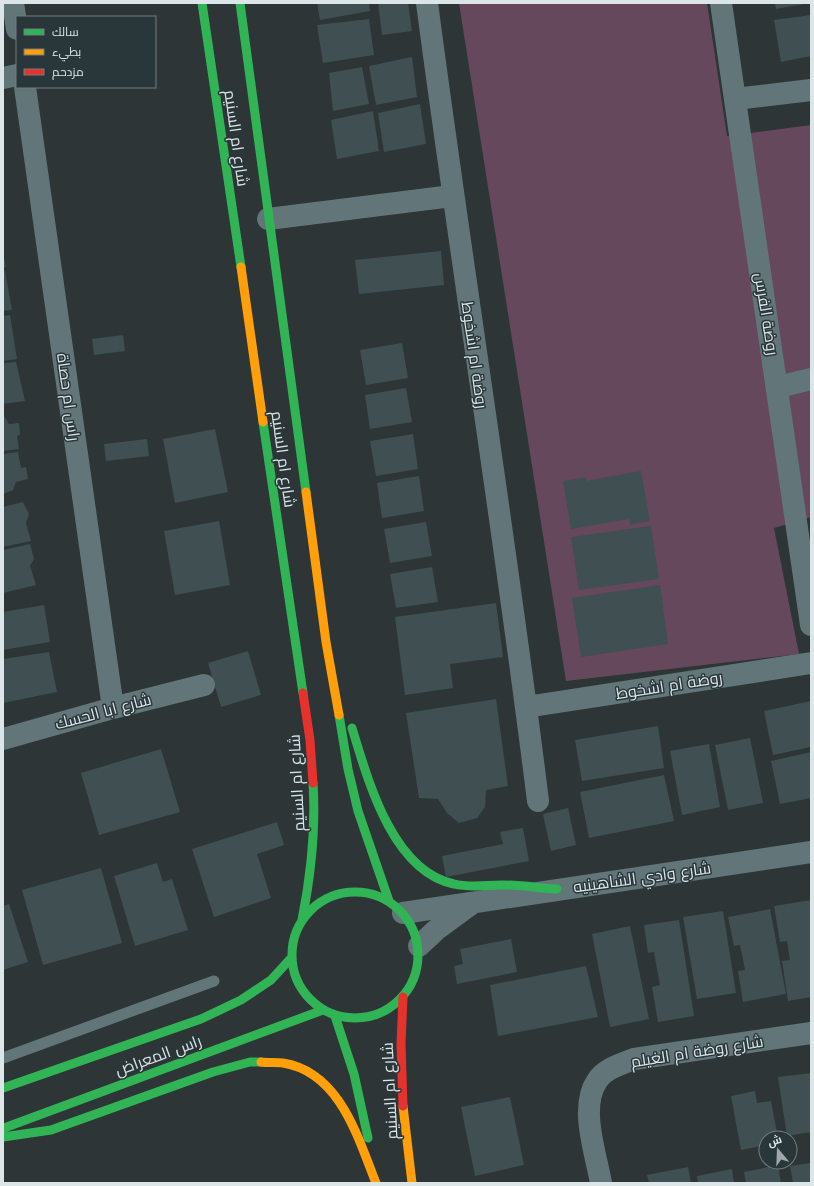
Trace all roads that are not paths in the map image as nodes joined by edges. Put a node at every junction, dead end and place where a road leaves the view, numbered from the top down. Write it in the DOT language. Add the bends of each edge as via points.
graph roads {
  1 [pos="13,3"];
  2 [pos="202,3"];
  3 [pos="240,3"];
  4 [pos="427,3"];
  5 [pos="721,3"];
  6 [pos="16,22"];
  7 [pos="16,74"];
  8 [pos="3,78"];
  9 [pos="25,88"];
  10 [pos="811,90"];
  11 [pos="735,99"];
  12 [pos="452,196"];
  13 [pos="268,219"];
  14 [pos="811,379"];
  15 [pos="778,387"];
  16 [pos="811,625"];
  17 [pos="326,642"];
  18 [pos="811,663"];
  19 [pos="204,685"];
  20 [pos="526,707"];
  21 [pos="113,708"];
  22 [pos="3,739"];
  23 [pos="538,800"];
  24 [pos="811,852"];
  25 [pos="557,889"];
  26 [pos="473,904"];
  27 [pos="396,907"];
  28 [pos="302,920"];
  29 [pos="419,946"];
  30 [pos="292,957"];
  31 [pos="214,981"];
  32 [pos="403,997"];
  33 [pos="323,1010"];
  34 [pos="335,1016"];
  35 [pos="811,1033"];
  36 [pos="3,1058"];
  37 [pos="3,1088"];
  38 [pos="3,1128"];
  39 [pos="3,1137"];
  40 [pos="376,1183"];
  41 [pos="412,1183"];
  42 [pos="601,1183"];
  1 -- 6 [label="street"];
  2 -- 28 [label="main road, شارع ام السنيم" via="310,740 314,831 311,872"];
  3 -- 13 [label="main road, شارع ام السنيم"];
  4 -- 12 [label="street, روضة ام اشخوط"];
  5 -- 11 [label="street, روضة الفرس"];
  7 -- 8 [label="street"];
  9 -- 21 [label="street, راس ام حصاة"];
  10 -- 11 [label="street"];
  11 -- 15 [label="street, روضة الفرس"];
  12 -- 13 [label="street"];
  12 -- 20 [label="street, روضة ام اشخوط"];
  13 -- 17 [label="main road, شارع ام السنيم"];
  14 -- 15 [label="street"];
  15 -- 16 [label="street, روضة الفرس"];
  17 -- 25 [label="main road" via="380,808 405,851 418,866 448,883"];
  17 -- 27 [label="main road, شارع ام السنيم" via="348,770 358,811"];
  18 -- 20 [label="street, روضة ام اشخوط"];
  19 -- 21 [label="street, شارع ابا الحسك"];
  20 -- 23 [label="street, روضة ام اشخوط"];
  21 -- 22 [label="street, شارع ابا الحسك"];
  24 -- 25 [label="street, شارع وادي الشاهينيه"];
  25 -- 26 [label="street, شارع وادي الشاهينيه"];
  26 -- 27 [label="street, شارع وادي الشاهينيه"];
  26 -- 29 [label="street, شارع وادي الشاهينيه" via="436,930"];
  27 -- 28 [label="main road" via="371,894 351,892 332,896 315,906"];
  27 -- 29 [label="main road" via="413,928"];
  28 -- 30 [label="main road" via="294,938"];
  29 -- 32 [label="main road" via="419,964 413,982"];
  30 -- 33 [label="main road" via="294,973 300,988"];
  30 -- 37 [label="main road, راس المعراض" via="271,980 241,1000 201,1019"];
  31 -- 36 [label="lane"];
  32 -- 34 [label="main road" via="389,1009 372,1017 353,1019"];
  32 -- 41 [label="main road, شارع ام السنيم" via="400,1046 404,1128"];
  33 -- 34 [label="main road"];
  33 -- 38 [label="main road, راس المعراض"];
  34 -- 40 [label="main road, شارع ام السنيم" via="354,1074"];
  35 -- 42 [label="street, شارع روضة ام الغيلم" via="634,1059 613,1068 597,1080 590,1095 588,1112"];
  39 -- 40 [label="main road" via="51,1130 213,1072 250,1062 284,1063 302,1069 322,1082 338,1101 353,1124"];
}
